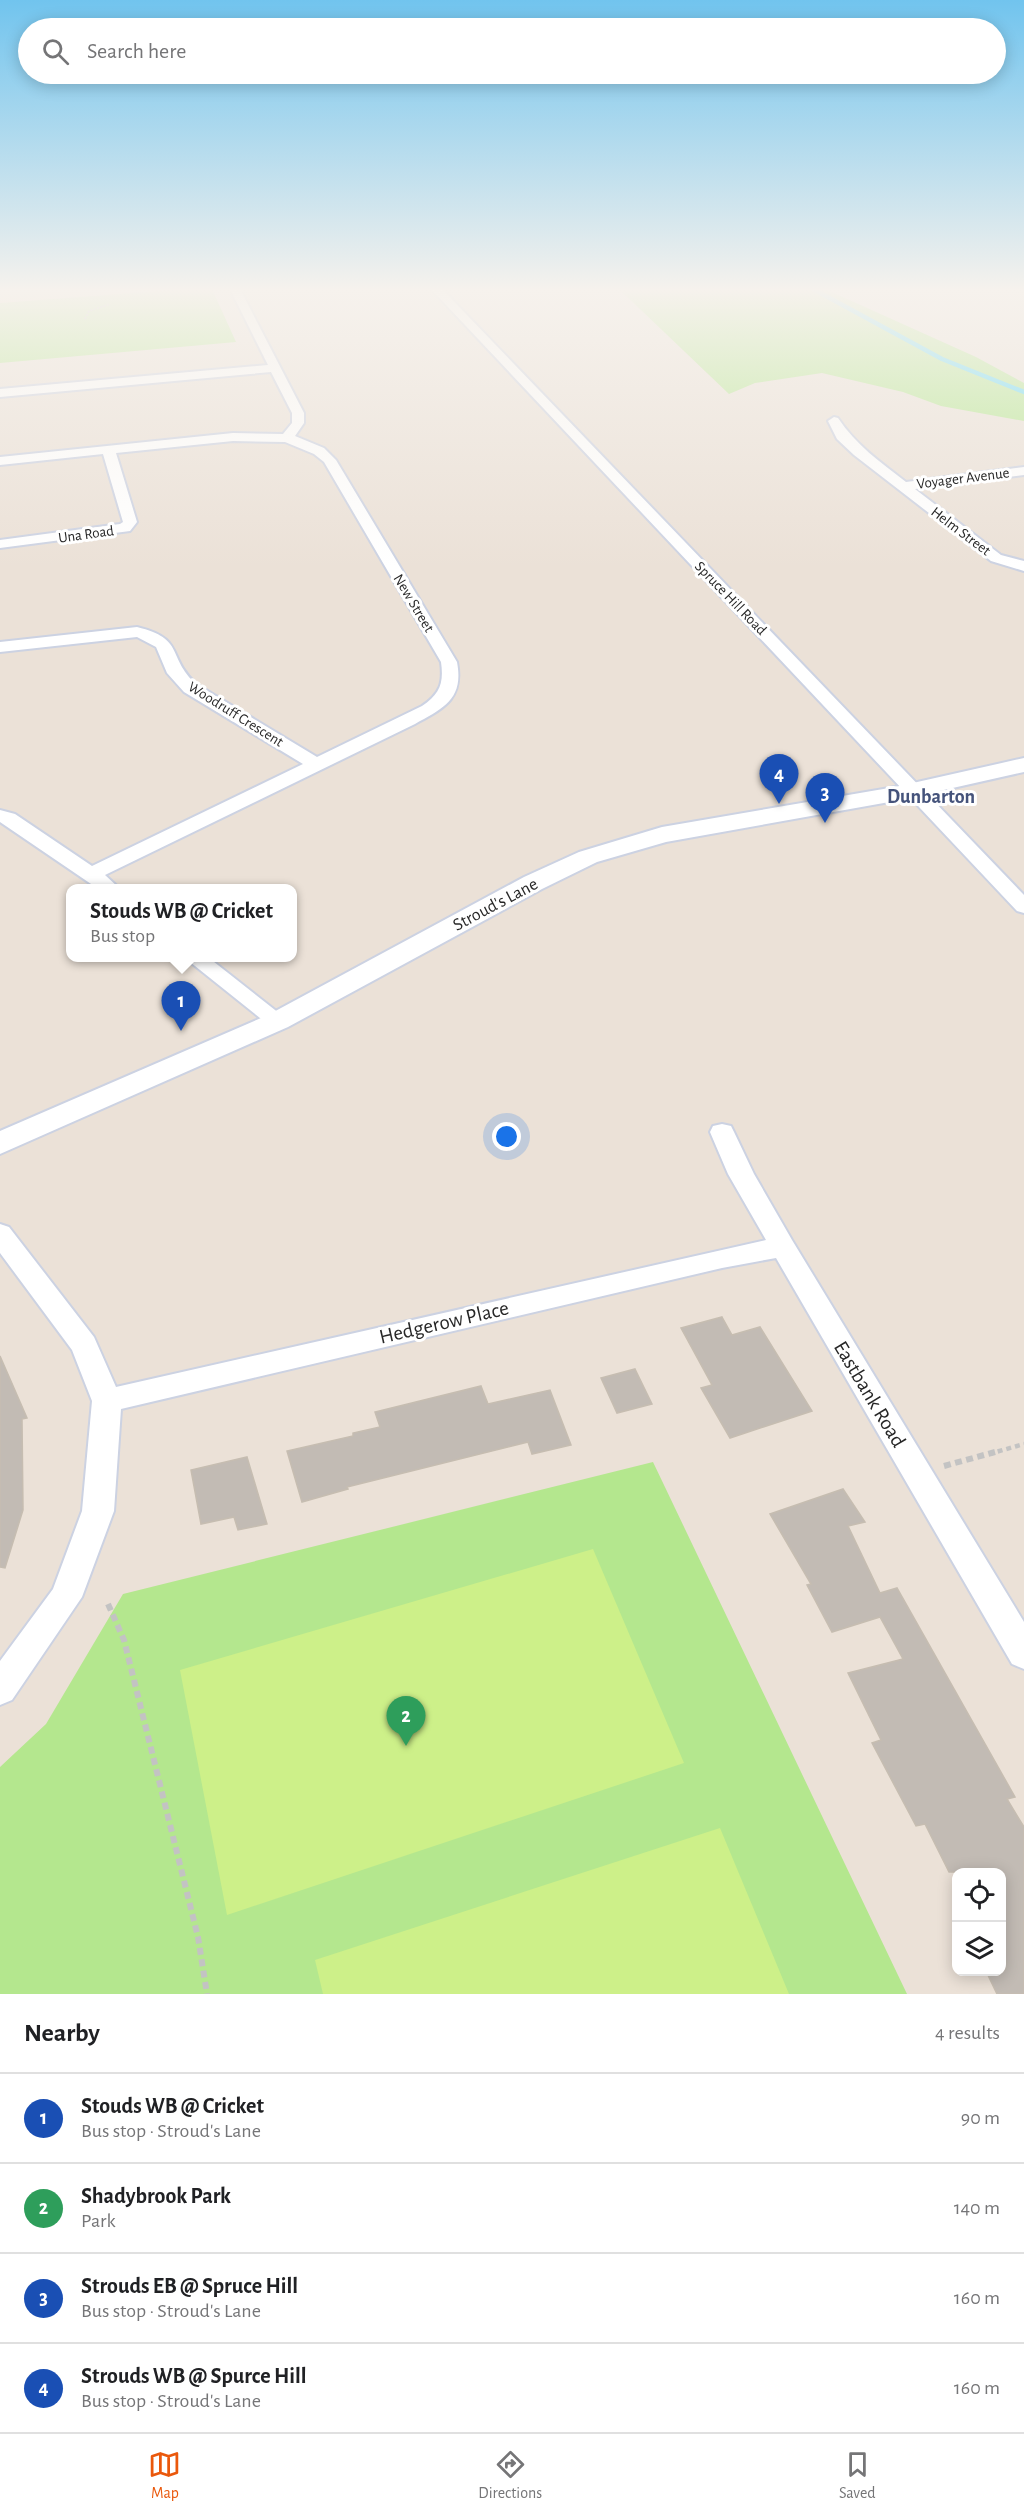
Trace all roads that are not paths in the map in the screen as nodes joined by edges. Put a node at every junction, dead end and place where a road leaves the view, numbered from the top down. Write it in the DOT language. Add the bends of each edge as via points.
graph roads {
  1 [pos="120,382"];
  2 [pos="281,382"];
  3 [pos="524,382"];
  4 [pos="0,393"];
  5 [pos="834,421"];
  6 [pos="287,438"];
  7 [pos="108,450"];
  8 [pos="0,461"];
  9 [pos="1024,471"];
  10 [pos="903,486"];
  11 [pos="0,544"];
  12 [pos="1024,566"];
  13 [pos="0,647"];
  14 [pos="315,764"];
  15 [pos="1024,765"];
  16 [pos="911,789"];
  17 [pos="0,816"];
  18 [pos="92,874"];
  19 [pos="104,884"];
  20 [pos="1024,907"];
  21 [pos="202,962"];
  22 [pos="278,1021"];
  23 [pos="722,1132"];
  24 [pos="0,1143"];
  25 [pos="0,1234"];
  26 [pos="783,1247"];
  27 [pos="107,1401"];
  28 [pos="1024,1653"];
  29 [pos="0,1689"];
  1 -- 4 [label="street"];
  2 -- 6 [label="street" via="298,413 298,423"];
  3 -- 16 [label="street, Spruce Hill Road"];
  5 -- 10 [label="street, Helm Street" via="842,436"];
  6 -- 7 [label="street, New Street" via="233,437"];
  6 -- 14 [label="street, New Street" via="319,451 329,460 449,662 453,676 444,700"];
  7 -- 8 [label="street, New Street"];
  7 -- 11 [label="street, Una Road" via="130,522 125,528"];
  9 -- 10 [label="street, Voyager Avenue"];
  10 -- 12 [label="street, Helm Street" via="996,558"];
  13 -- 14 [label="street, Woodruff Crescent" via="137,632 157,637 168,648 175,672 190,688"];
  14 -- 18 [label="street, New Street"];
  15 -- 16 [label="street, Stroud's Lane"];
  16 -- 20 [label="street, Spruce Hill Road"];
  16 -- 22 [label="street, Stroud's Lane" via="662,835 588,857"];
  17 -- 18 [label="street"];
  18 -- 19 [label="street"];
  21 -- 22 [label="street"];
  22 -- 24 [label="street, Stroud's Lane"];
  23 -- 26 [label="street, Eastbank Road"];
  25 -- 27 [label="street" via="84,1345"];
  26 -- 27 [label="street, Hedgerow Place"];
  26 -- 28 [label="street, Eastbank Road"];
  27 -- 29 [label="street" via="98,1511 66,1597"];
}
